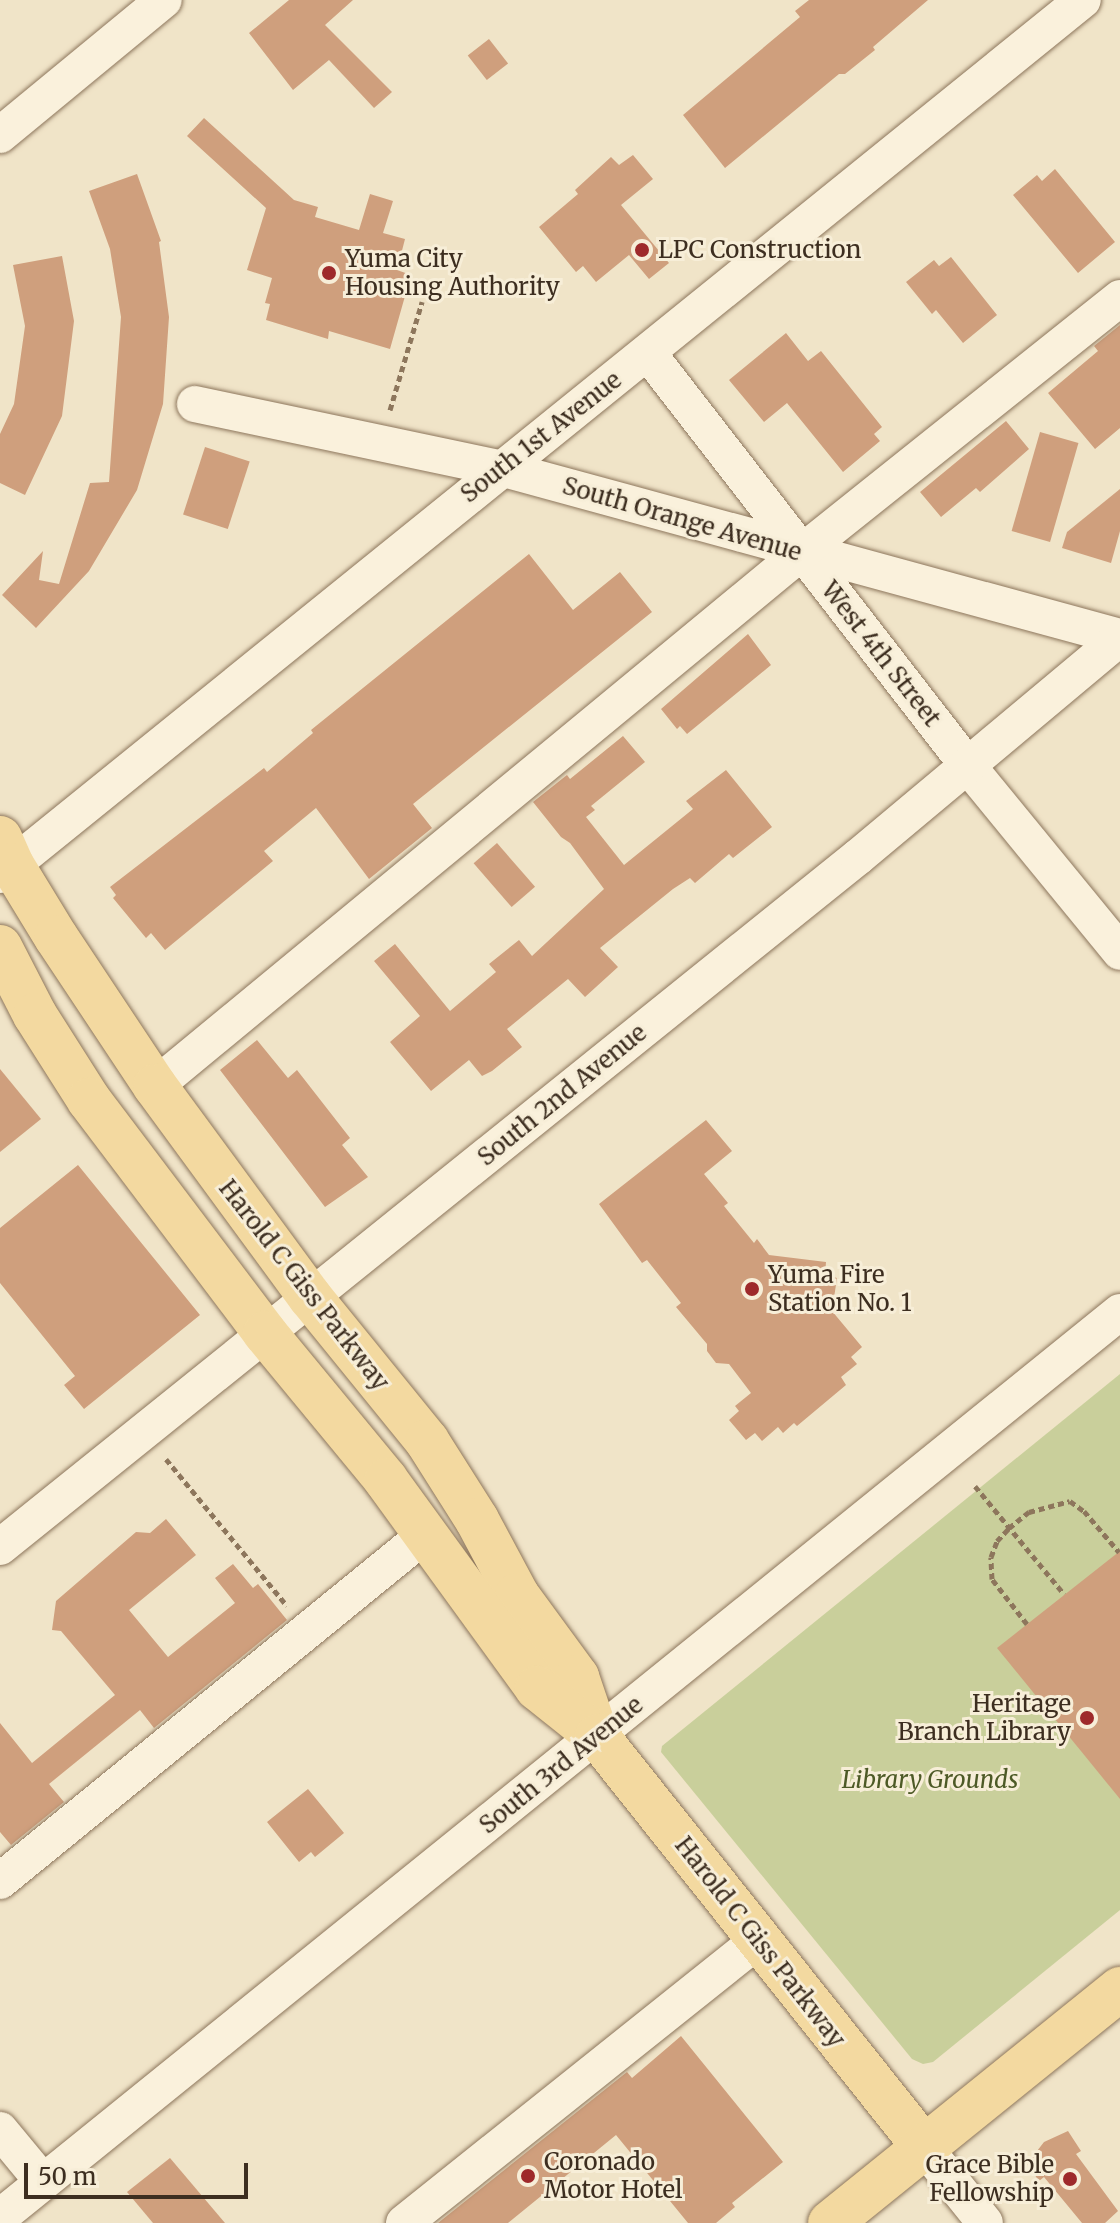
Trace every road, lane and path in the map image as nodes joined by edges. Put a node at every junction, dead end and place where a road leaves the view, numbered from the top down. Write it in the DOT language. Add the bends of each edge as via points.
graph roads {
  1 [pos="164,0"];
  2 [pos="1083,0"];
  3 [pos="4,134"];
  4 [pos="1120,298"];
  5 [pos="422,302"];
  6 [pos="648,353"];
  7 [pos="195,404"];
  8 [pos="390,410"];
  9 [pos="500,468"];
  10 [pos="802,552"];
  11 [pos="1120,638"];
  12 [pos="968,766"];
  13 [pos="4,859"];
  14 [pos="0,947"];
  15 [pos="1120,952"];
  16 [pos="155,1086"];
  17 [pos="310,1297"];
  18 [pos="1120,1312"];
  19 [pos="265,1333"];
  20 [pos="166,1459"];
  21 [pos="975,1486"];
  22 [pos="1009,1528"];
  23 [pos="426,1534"];
  24 [pos="0,1547"];
  25 [pos="1119,1552"];
  26 [pos="1064,1594"];
  27 [pos="1027,1624"];
  28 [pos="307,1631"];
  29 [pos="597,1736"];
  30 [pos="0,1881"];
  31 [pos="758,1940"];
  32 [pos="1120,1989"];
  33 [pos="0,2130"];
  34 [pos="924,2147"];
  35 [pos="43,2182"];
  36 [pos="0,2217"];
  37 [pos="404,2223"];
  38 [pos="830,2223"];
  39 [pos="985,2223"];
  1 -- 3 [label="street"];
  2 -- 6 [label="street, South 1st Avenue"];
  4 -- 10 [label="street"];
  5 -- 8 [label="path"];
  6 -- 9 [label="street, South 1st Avenue"];
  6 -- 10 [label="street, West 4th Street"];
  7 -- 9 [label="street, South Orange Avenue"];
  9 -- 10 [label="street, South Orange Avenue"];
  9 -- 13 [label="street, South 1st Avenue"];
  10 -- 11 [label="street, South Orange Avenue"];
  10 -- 12 [label="street, West 4th Street"];
  10 -- 16 [label="street"];
  11 -- 12 [label="street, South 2nd Avenue"];
  12 -- 15 [label="street, West 4th Street"];
  12 -- 17 [label="street, South 2nd Avenue"];
  13 -- 16 [label="main road, Harold C Giss Parkway"];
  14 -- 19 [label="main road, Harold C Giss Parkway" via="89,1100"];
  16 -- 17 [label="main road, Harold C Giss Parkway"];
  17 -- 19 [label="street, South 2nd Avenue"];
  17 -- 29 [label="main road, Harold C Giss Parkway" via="427,1441 517,1595 577,1677"];
  18 -- 29 [label="street, South 3rd Avenue"];
  19 -- 23 [label="main road, Harold C Giss Parkway"];
  19 -- 24 [label="street, South 2nd Avenue"];
  20 -- 28 [label="path"];
  21 -- 22 [label="path"];
  22 -- 25 [label="path" via="1038,1508 1070,1501"];
  22 -- 26 [label="path"];
  22 -- 27 [label="path" via="991,1557 992,1579"];
  23 -- 28 [label="street"];
  23 -- 29 [label="main road, Harold C Giss Parkway" via="537,1688"];
  28 -- 30 [label="street"];
  29 -- 31 [label="main road, Harold C Giss Parkway"];
  29 -- 35 [label="street, South 3rd Avenue"];
  31 -- 34 [label="main road, Harold C Giss Parkway"];
  31 -- 37 [label="street"];
  32 -- 34 [label="main road"];
  33 -- 35 [label="street"];
  34 -- 38 [label="main road"];
  34 -- 39 [label="street"];
  35 -- 36 [label="street, South 3rd Avenue"];
}
